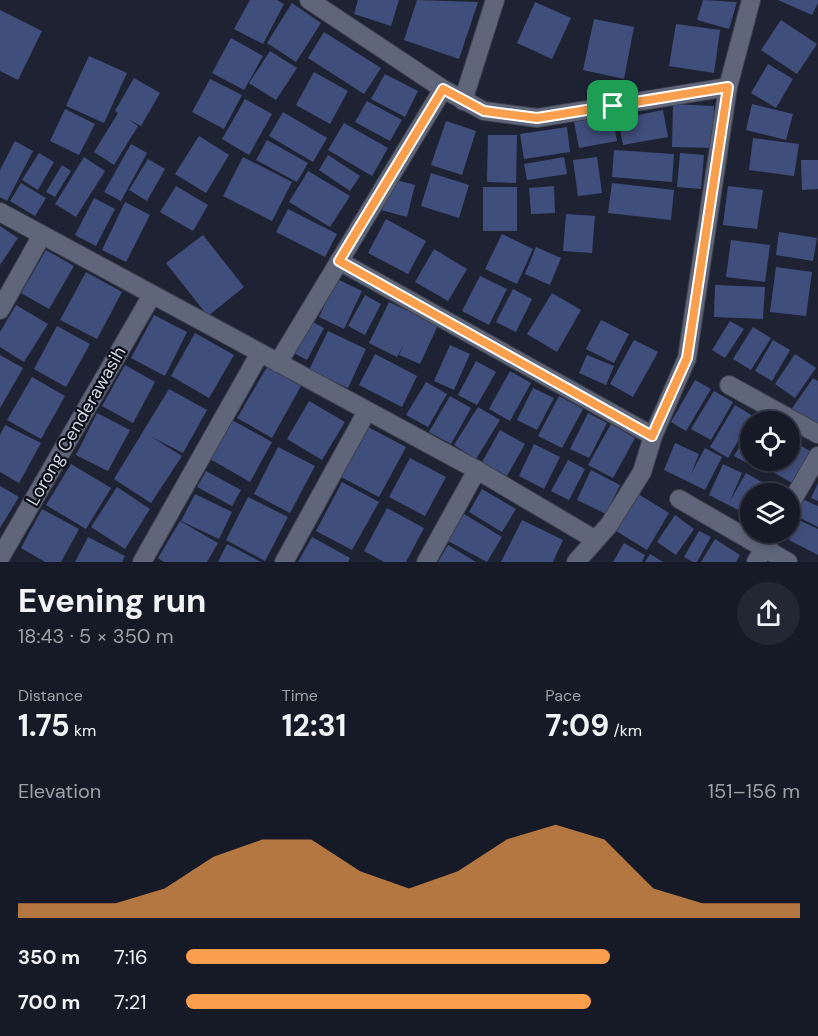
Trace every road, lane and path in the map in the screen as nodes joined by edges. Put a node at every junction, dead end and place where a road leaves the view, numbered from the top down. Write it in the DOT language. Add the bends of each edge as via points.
graph roads {
  1 [pos="309,0"];
  2 [pos="495,0"];
  3 [pos="751,0"];
  4 [pos="728,87"];
  5 [pos="443,89"];
  6 [pos="463,101"];
  7 [pos="0,212"];
  8 [pos="42,235"];
  9 [pos="339,261"];
  10 [pos="152,295"];
  11 [pos="0,310"];
  12 [pos="260,353"];
  13 [pos="278,363"];
  14 [pos="729,385"];
  15 [pos="367,411"];
  16 [pos="818,434"];
  17 [pos="652,436"];
  18 [pos="818,456"];
  19 [pos="477,470"];
  20 [pos="800,487"];
  21 [pos="679,499"];
  22 [pos="594,539"];
  23 [pos="765,548"];
  24 [pos="0,558"];
  25 [pos="142,562"];
  26 [pos="284,562"];
  27 [pos="426,562"];
  28 [pos="576,562"];
  29 [pos="788,562"];
  1 -- 5 [label="street"];
  2 -- 6 [label="street"];
  3 -- 4 [label="street"];
  4 -- 6 [label="street" via="537,118 484,111"];
  4 -- 17 [label="street" via="687,358"];
  5 -- 6 [label="street"];
  5 -- 9 [label="street"];
  7 -- 8 [label="street"];
  8 -- 10 [label="street"];
  8 -- 11 [label="street"];
  9 -- 13 [label="street"];
  9 -- 17 [label="street"];
  10 -- 12 [label="street"];
  10 -- 24 [label="street, Lorong Cenderawasih"];
  12 -- 13 [label="street"];
  12 -- 25 [label="street"];
  13 -- 15 [label="street"];
  14 -- 16 [label="street"];
  15 -- 19 [label="street"];
  15 -- 26 [label="street"];
  17 -- 22 [label="street" via="642,472 609,525"];
  18 -- 20 [label="street"];
  19 -- 22 [label="street"];
  19 -- 27 [label="street"];
  21 -- 23 [label="street"];
  22 -- 28 [label="street"];
  23 -- 29 [label="street"];
}
